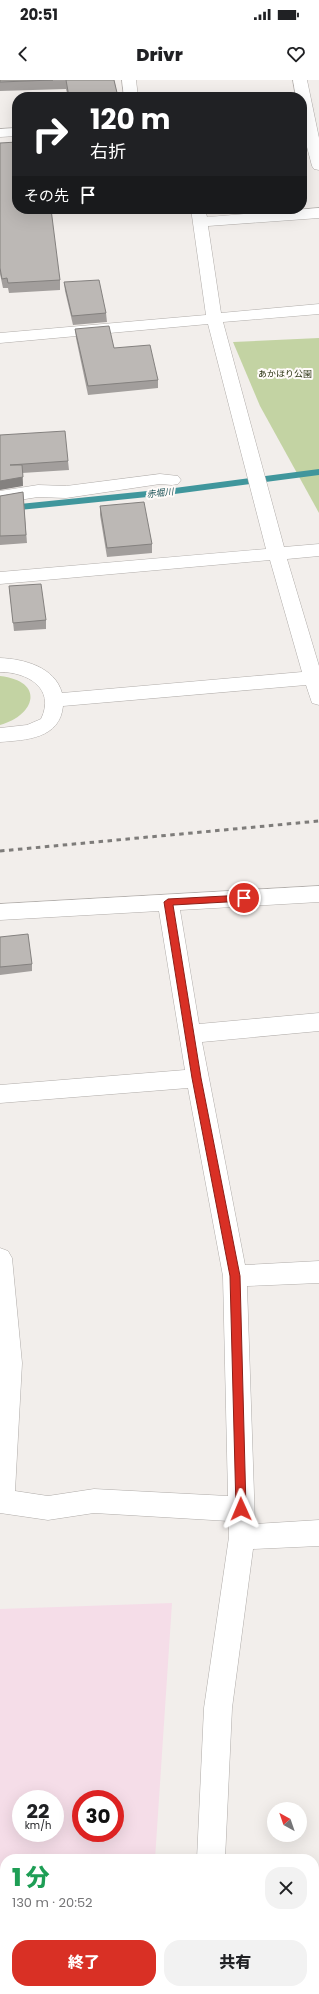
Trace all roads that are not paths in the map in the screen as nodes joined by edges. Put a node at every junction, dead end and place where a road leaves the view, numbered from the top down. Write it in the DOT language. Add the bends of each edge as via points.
graph roads {
  1 [pos="129,80"];
  2 [pos="300,80"];
  3 [pos="130,92"];
  4 [pos="303,92"];
  5 [pos="309,120"];
  6 [pos="12,132"];
  7 [pos="0,133"];
  8 [pos="319,166"];
  9 [pos="307,213"];
  10 [pos="319,213"];
  11 [pos="259,214"];
  12 [pos="199,215"];
  13 [pos="319,309"];
  14 [pos="214,318"];
  15 [pos="0,338"];
  16 [pos="172,480"];
  17 [pos="0,497"];
  18 [pos="319,550"];
  19 [pos="277,555"];
  20 [pos="0,578"];
  21 [pos="0,665"];
  22 [pos="314,678"];
  23 [pos="319,698"];
  24 [pos="56,700"];
  25 [pos="0,735"];
  26 [pos="319,894"];
  27 [pos="168,902"];
  28 [pos="0,912"];
  29 [pos="319,1022"];
  30 [pos="190,1034"];
  31 [pos="197,1078"];
  32 [pos="0,1094"];
  33 [pos="0,1258"];
  34 [pos="319,1272"];
  35 [pos="235,1276"];
  36 [pos="0,1501"];
  37 [pos="241,1509"];
  38 [pos="319,1533"];
  39 [pos="242,1537"];
  40 [pos="211,1854"];
  1 -- 3 [label="street"];
  2 -- 4 [label="street"];
  5 -- 8 [label="street"];
  6 -- 7 [label="street"];
  9 -- 10 [label="street"];
  11 -- 12 [label="street"];
  12 -- 14 [label="street"];
  13 -- 14 [label="street"];
  14 -- 15 [label="street"];
  14 -- 19 [label="street"];
  16 -- 17 [label="street"];
  18 -- 19 [label="street"];
  19 -- 20 [label="street"];
  19 -- 22 [label="street"];
  21 -- 24 [label="street" via="24,667 35,672 50,685"];
  22 -- 23 [label="street"];
  22 -- 24 [label="street"];
  24 -- 25 [label="street" via="51,718 44,726 34,731"];
  26 -- 27 [label="street"];
  27 -- 28 [label="street"];
  27 -- 30 [label="street"];
  29 -- 30 [label="street"];
  30 -- 31 [label="street"];
  31 -- 32 [label="street"];
  31 -- 35 [label="street"];
  33 -- 36 [label="street" via="10,1363"];
  34 -- 35 [label="street"];
  35 -- 37 [label="street"];
  36 -- 37 [label="street" via="48,1508 94,1501"];
  37 -- 39 [label="street"];
  38 -- 39 [label="street"];
  39 -- 40 [label="street" via="218,1708"];
}
